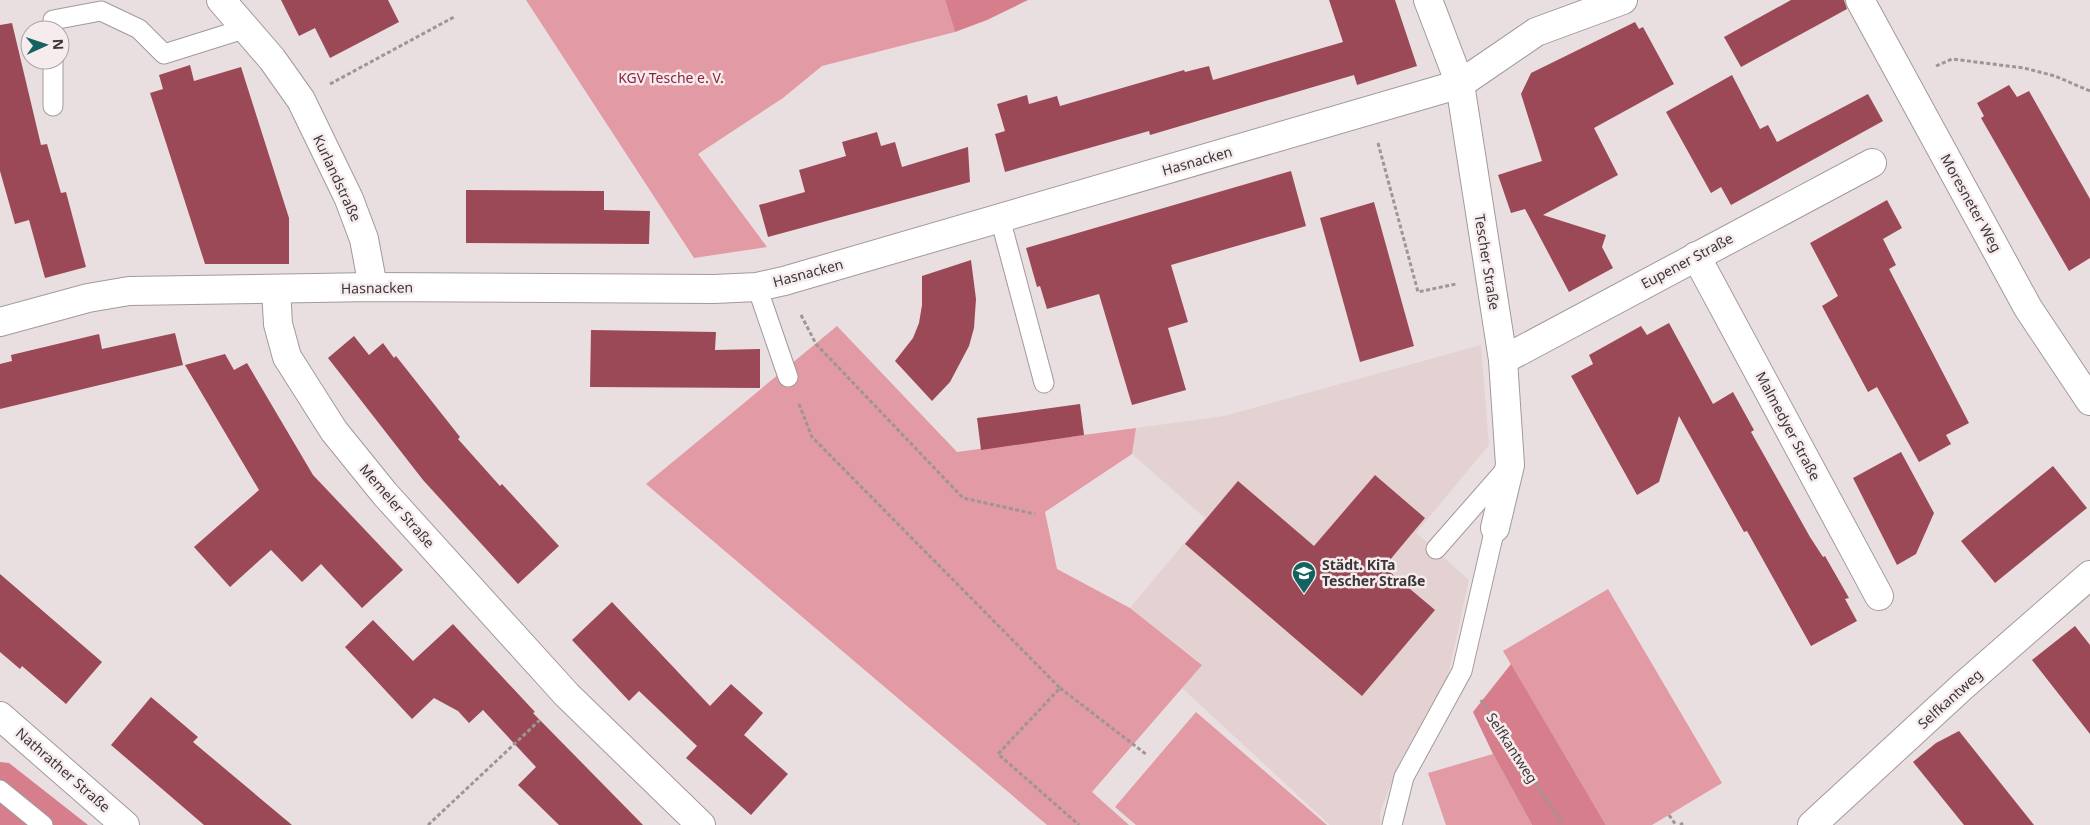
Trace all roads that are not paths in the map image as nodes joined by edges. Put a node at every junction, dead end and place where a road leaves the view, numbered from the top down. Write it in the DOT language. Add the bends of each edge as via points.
graph roads {
  1 [pos="221,0"];
  2 [pos="1428,0"];
  3 [pos="1623,0"];
  4 [pos="1860,0"];
  5 [pos="53,20"];
  6 [pos="247,28"];
  7 [pos="53,70"];
  8 [pos="1460,84"];
  9 [pos="53,106"];
  10 [pos="1872,163"];
  11 [pos="1000,218"];
  12 [pos="1696,256"];
  13 [pos="373,287"];
  14 [pos="757,287"];
  15 [pos="276,290"];
  16 [pos="0,322"];
  17 [pos="1503,360"];
  18 [pos="788,377"];
  19 [pos="1044,383"];
  20 [pos="2090,401"];
  21 [pos="1510,465"];
  22 [pos="1495,528"];
  23 [pos="1436,549"];
  24 [pos="2090,575"];
  25 [pos="1879,596"];
  26 [pos="0,716"];
  27 [pos="0,790"];
  28 [pos="43,825"];
  29 [pos="125,825"];
  30 [pos="702,825"];
  31 [pos="1392,825"];
  32 [pos="1812,825"];
  1 -- 6 [label="street, Kurlandstraße"];
  2 -- 8 [label="street, Tescher Straße"];
  3 -- 8 [label="street, Hasnacken" via="1536,32"];
  4 -- 20 [label="street, Moresneter Weg" via="2028,308"];
  5 -- 6 [label="lane" via="101,11 139,29 164,54"];
  6 -- 13 [label="street, Kurlandstraße" via="301,100 349,199 364,239"];
  7 -- 9 [label="lane"];
  8 -- 11 [label="street, Hasnacken"];
  8 -- 17 [label="street, Tescher Straße"];
  10 -- 12 [label="street, Eupener Straße"];
  11 -- 14 [label="street, Hasnacken"];
  11 -- 19 [label="lane"];
  12 -- 17 [label="street, Eupener Straße"];
  12 -- 25 [label="street, Malmedyer Straße"];
  13 -- 14 [label="street, Hasnacken"];
  13 -- 15 [label="street, Hasnacken"];
  14 -- 18 [label="lane, Hasnacken"];
  15 -- 16 [label="street, Hasnacken" via="128,291 88,298"];
  15 -- 30 [label="street, Memeler Straße" via="278,324 287,357 334,431 384,494 568,695"];
  17 -- 21 [label="street, Tescher Straße"];
  21 -- 22 [label="street, Tescher Straße"];
  21 -- 23 [label="lane"];
  22 -- 31 [label="lane" via="1462,671 1404,777"];
  24 -- 32 [label="street, Selfkantweg"];
  26 -- 29 [label="street, Nathrather Straße"];
  27 -- 28 [label="lane"];
}
